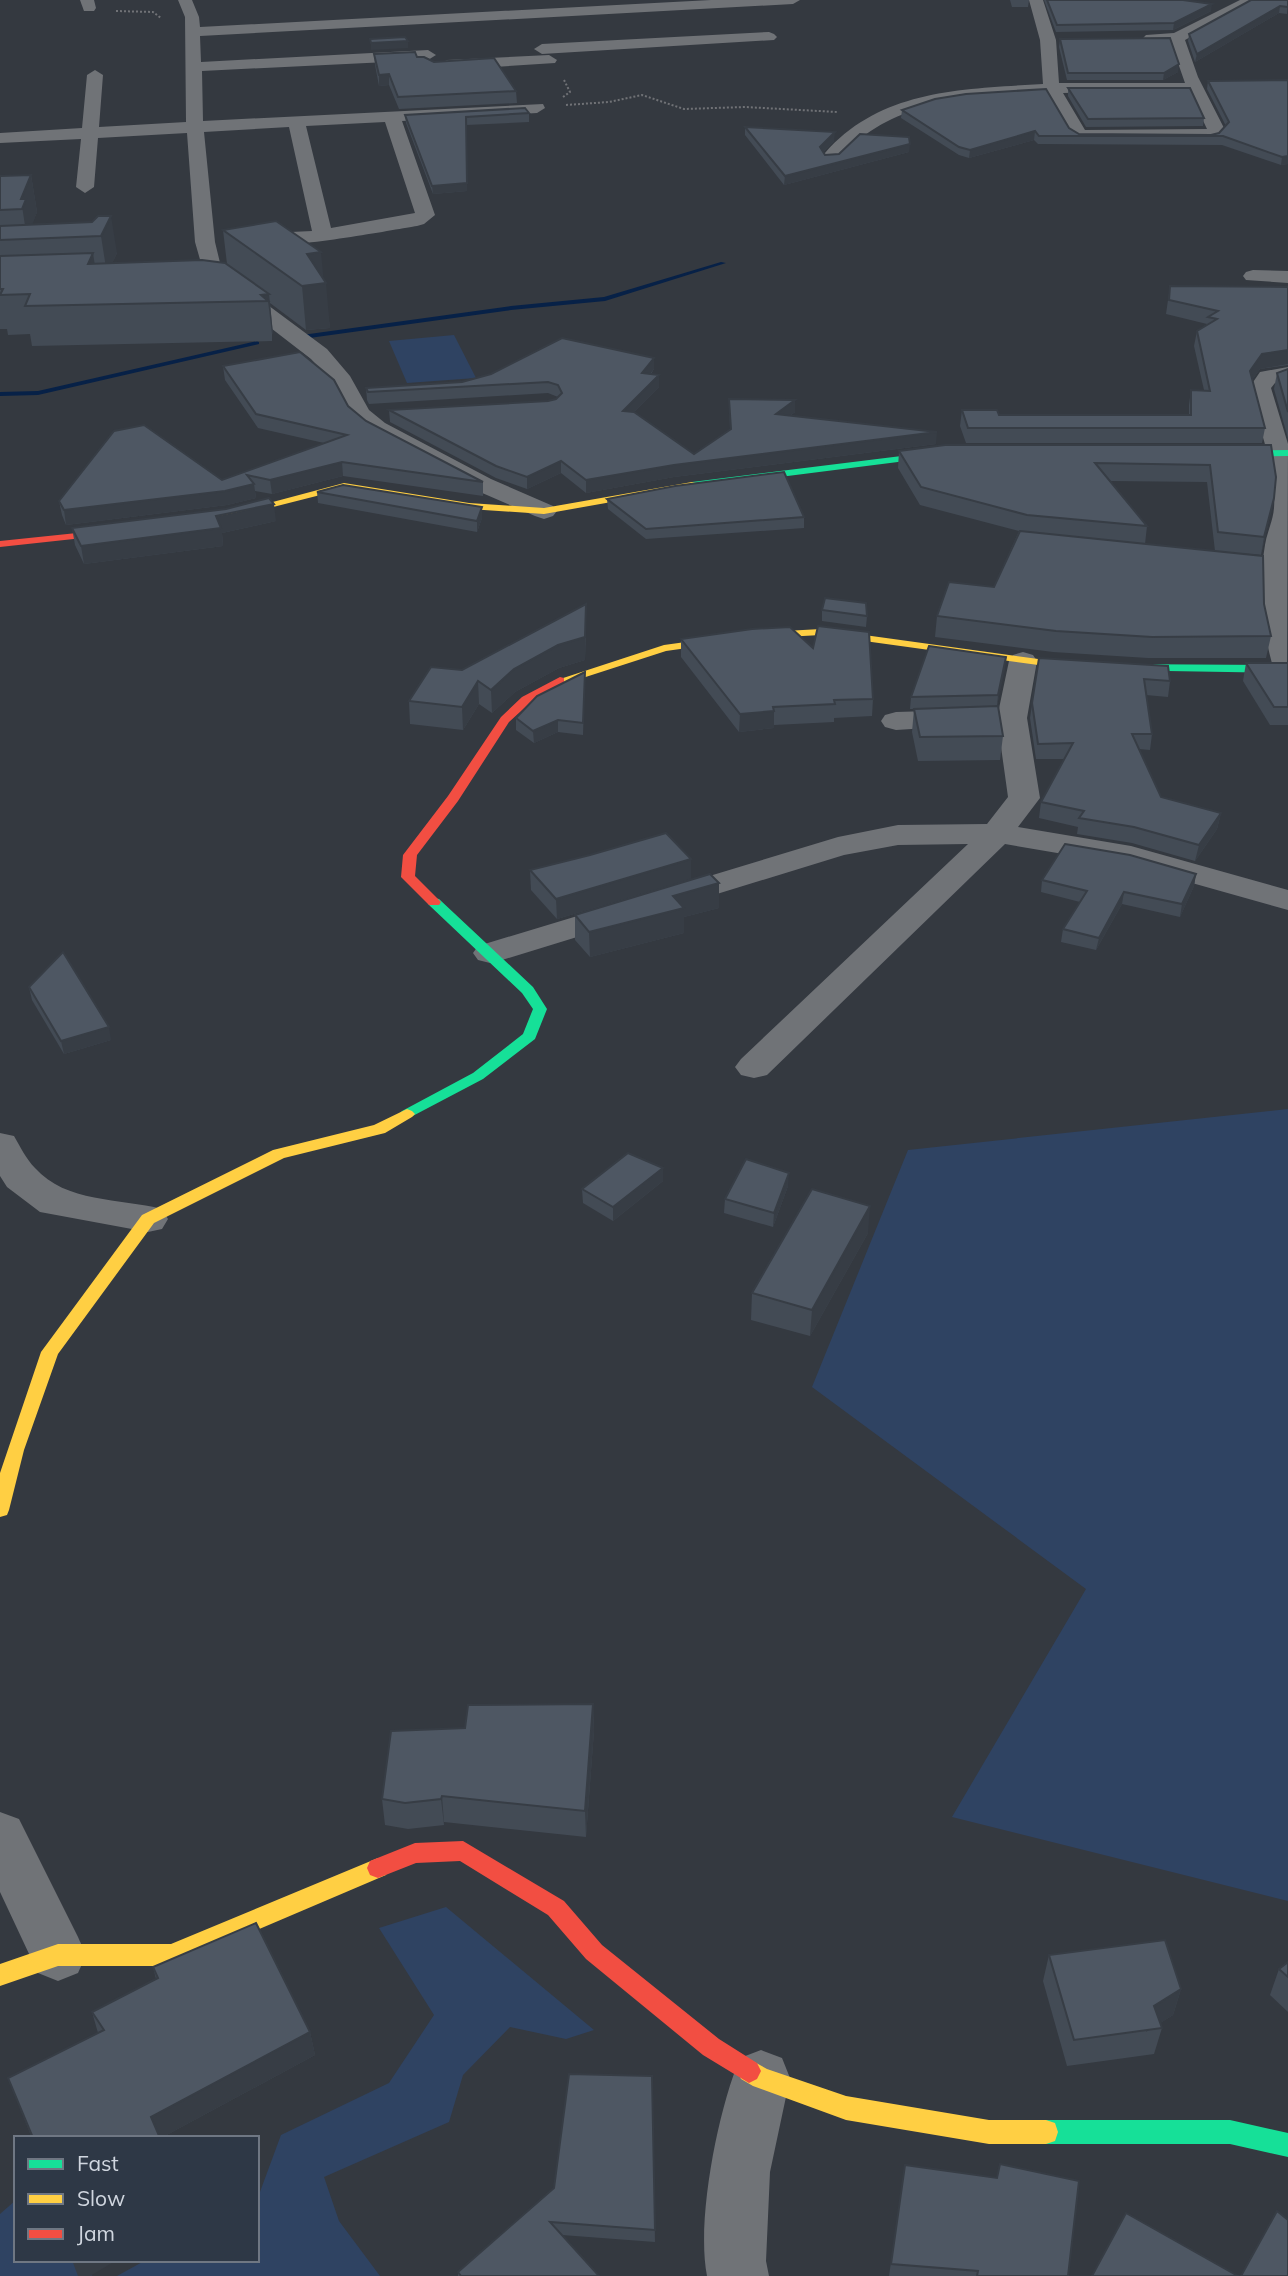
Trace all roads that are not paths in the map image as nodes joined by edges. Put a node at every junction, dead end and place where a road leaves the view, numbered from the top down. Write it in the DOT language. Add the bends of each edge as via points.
graph roads {
  1 [pos="185,0"];
  2 [pos="401,0"];
  3 [pos="508,0"];
  4 [pos="793,0"];
  5 [pos="1036,0"];
  6 [pos="1251,0"];
  7 [pos="728,3"];
  8 [pos="619,5"];
  9 [pos="1212,5"];
  10 [pos="1236,8"];
  11 [pos="299,9"];
  12 [pos="193,25"];
  13 [pos="1139,38"];
  14 [pos="1178,38"];
  15 [pos="538,43"];
  16 [pos="310,49"];
  17 [pos="425,49"];
  18 [pos="195,67"];
  19 [pos="95,75"];
  20 [pos="1051,86"];
  21 [pos="1196,88"];
  22 [pos="537,108"];
  23 [pos="392,116"];
  24 [pos="296,121"];
  25 [pos="195,127"];
  26 [pos="91,133"];
  27 [pos="0,138"];
  28 [pos="831,157"];
  29 [pos="85,187"];
  30 [pos="323,234"];
  31 [pos="205,242"];
  32 [pos="1253,276"];
  33 [pos="1288,277"];
  34 [pos="197,289"];
  35 [pos="237,294"];
  36 [pos="1288,374"];
  37 [pos="400,412"];
  38 [pos="360,414"];
  39 [pos="969,453"];
  40 [pos="1283,453"];
  41 [pos="1209,454"];
  42 [pos="544,511"];
  43 [pos="202,520"];
  44 [pos="136,529"];
  45 [pos="0,544"];
  46 [pos="1248,564"];
  47 [pos="1276,567"];
  48 [pos="1023,661"];
  49 [pos="1287,668"];
  50 [pos="1012,718"];
  51 [pos="896,722"];
  52 [pos="996,835"];
  53 [pos="1288,900"];
  54 [pos="490,953"];
  55 [pos="754,1068"];
  56 [pos="0,1145"];
  57 [pos="148,1219"];
  58 [pos="0,1510"];
  59 [pos="0,1836"];
  60 [pos="58,1955"];
  61 [pos="0,1975"];
  62 [pos="761,2078"];
  63 [pos="1288,2145"];
  64 [pos="738,2276"];
  1 -- 12 [label="street"];
  2 -- 17 [label="street"];
  3 -- 15 [label="street"];
  4 -- 7 [label="street"];
  5 -- 20 [label="street" via="1054,40"];
  6 -- 10 [label="street"];
  7 -- 8 [label="street"];
  7 -- 15 [label="street" via="769,37"];
  8 -- 15 [label="street"];
  9 -- 10 [label="street"];
  10 -- 14 [label="street"];
  11 -- 16 [label="street"];
  12 -- 16 [label="street"];
  12 -- 18 [label="street"];
  13 -- 14 [label="street"];
  14 -- 21 [label="street"];
  15 -- 17 [label="street"];
  15 -- 17 [label="street"];
  16 -- 17 [label="street"];
  16 -- 17 [label="street"];
  16 -- 18 [label="street"];
  18 -- 25 [label="street"];
  19 -- 26 [label="street"];
  20 -- 21 [label="street"];
  20 -- 21 [label="street" via="1079,135 1210,136 1216,130"];
  20 -- 28 [label="street" via="899,107 849,136"];
  22 -- 23 [label="street" via="452,106"];
  23 -- 24 [label="street" via="330,113"];
  23 -- 30 [label="street" via="425,215"];
  24 -- 25 [label="street"];
  24 -- 30 [label="street"];
  25 -- 26 [label="street"];
  25 -- 31 [label="street"];
  26 -- 27 [label="street"];
  26 -- 29 [label="street"];
  30 -- 31 [label="street"];
  31 -- 35 [label="street" via="212,273"];
  32 -- 33 [label="street"];
  34 -- 35 [label="street"];
  35 -- 38 [label="street" via="319,355 342,381"];
  36 -- 40 [label="street" via="1268,377 1261,388"];
  37 -- 38 [label="street"];
  38 -- 42 [label="street" via="377,428 470,478"];
  39 -- 42 [label="street" via="759,475"];
  40 -- 41 [label="street"];
  40 -- 47 [label="street" via="1287,509"];
  42 -- 43 [label="street" via="469,506 344,486"];
  44 -- 45 [label="street"];
  46 -- 47 [label="street"];
  47 -- 49 [label="street"];
  48 -- 49 [label="street" via="1148,670"];
  48 -- 50 [label="street"];
  48 -- 54 [label="street" via="821,632 751,636 664,648 570,676 526,700 505,720 410,855 408,877"];
  50 -- 51 [label="street"];
  50 -- 52 [label="street" via="1024,799"];
  52 -- 53 [label="street" via="1131,856"];
  52 -- 54 [label="street" via="898,835 838,847"];
  52 -- 55 [label="street"];
  54 -- 57 [label="street" via="528,990 540,1009 530,1036 478,1076 379,1129 279,1154"];
  56 -- 57 [label="street" via="21,1178 54,1203"];
  57 -- 58 [label="street" via="50,1352 15,1450"];
  59 -- 60 [label="street"];
  60 -- 61 [label="street"];
  60 -- 62 [label="street" via="172,1955 415,1853 463,1852 556,1908 593,1952 711,2046"];
  62 -- 63 [label="street" via="846,2108 989,2132 1230,2132"];
  62 -- 64 [label="street" via="740,2172"];
}
